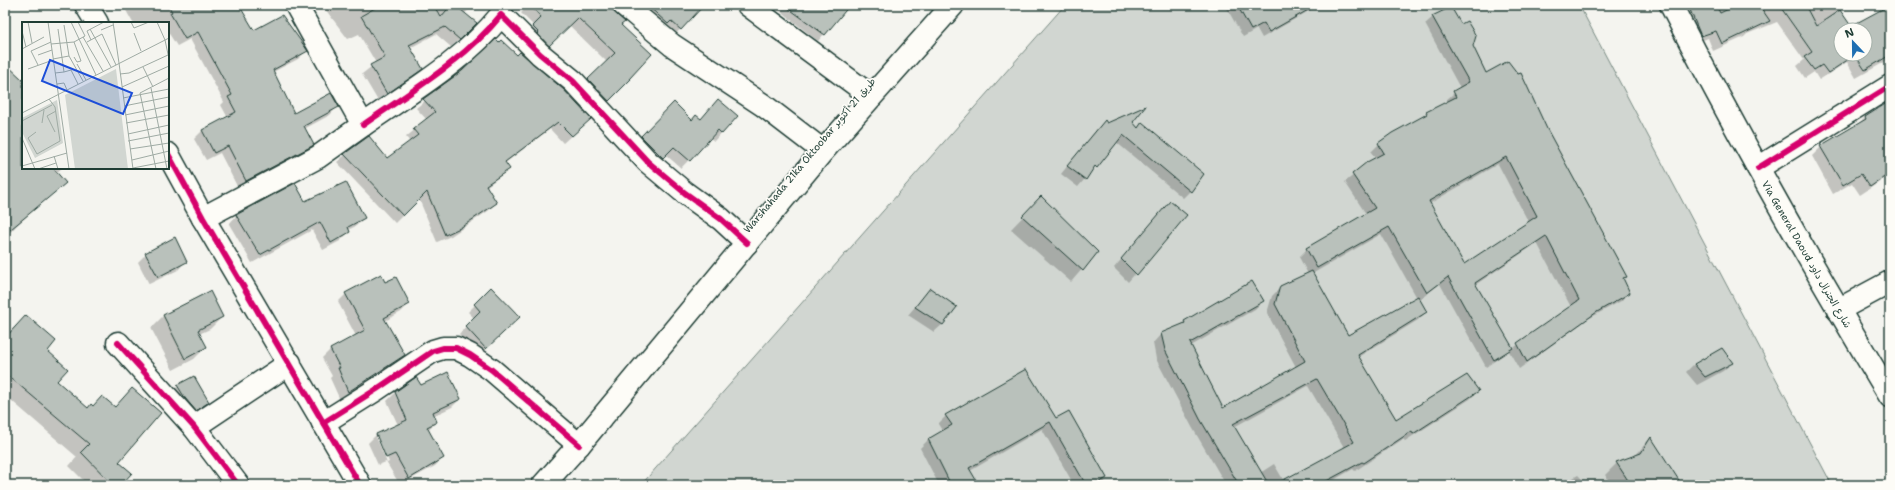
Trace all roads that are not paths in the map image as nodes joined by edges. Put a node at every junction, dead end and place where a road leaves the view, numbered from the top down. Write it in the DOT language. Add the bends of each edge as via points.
graph roads {
  1 [pos="86,5"];
  2 [pos="296,5"];
  3 [pos="624,5"];
  4 [pos="748,5"];
  5 [pos="953,5"];
  6 [pos="1671,5"];
  7 [pos="495,10"];
  8 [pos="96,22"];
  9 [pos="1890,86"];
  10 [pos="871,96"];
  11 [pos="363,126"];
  12 [pos="823,151"];
  13 [pos="169,156"];
  14 [pos="1758,168"];
  15 [pos="203,218"];
  16 [pos="747,244"];
  17 [pos="1890,282"];
  18 [pos="1838,310"];
  19 [pos="118,343"];
  20 [pos="290,363"];
  21 [pos="1890,396"];
  22 [pos="323,423"];
  23 [pos="194,427"];
  24 [pos="579,445"];
  25 [pos="238,485"];
  26 [pos="360,485"];
  27 [pos="543,485"];
  1 -- 8 [label="street"];
  2 -- 11 [label="street"];
  3 -- 12 [label="street" via="672,45 763,105"];
  4 -- 10 [label="street"];
  5 -- 10 [label="street, Warshahada 21ka Oktoobar طريق 21 أكتوبر"];
  6 -- 14 [label="street, Via General Daoud شارع الجنرال داود"];
  7 -- 11 [label="street" via="487,33"];
  7 -- 16 [label="street" via="540,54 573,81 648,162 721,219"];
  9 -- 14 [label="street"];
  10 -- 12 [label="street, Warshahada 21ka Oktoobar طريق 21 أكتوبر"];
  11 -- 15 [label="street" via="318,157"];
  12 -- 16 [label="street, Warshahada 21ka Oktoobar طريق 21 أكتوبر"];
  13 -- 15 [label="street"];
  14 -- 18 [label="street, Via General Daoud شارع الجنرال داود"];
  15 -- 20 [label="street"];
  16 -- 24 [label="street, Warshahada 21ka Oktoobar طريق 21 أكتوبر"];
  17 -- 18 [label="street"];
  18 -- 21 [label="street, Via General Daoud شارع الجنرال داود"];
  19 -- 23 [label="street"];
  20 -- 22 [label="street"];
  20 -- 23 [label="street"];
  22 -- 24 [label="street" via="433,350 456,348 492,370"];
  22 -- 26 [label="street"];
  23 -- 25 [label="street"];
  24 -- 27 [label="street, Warshahada 21ka Oktoobar طريق 21 أكتوبر"];
}
